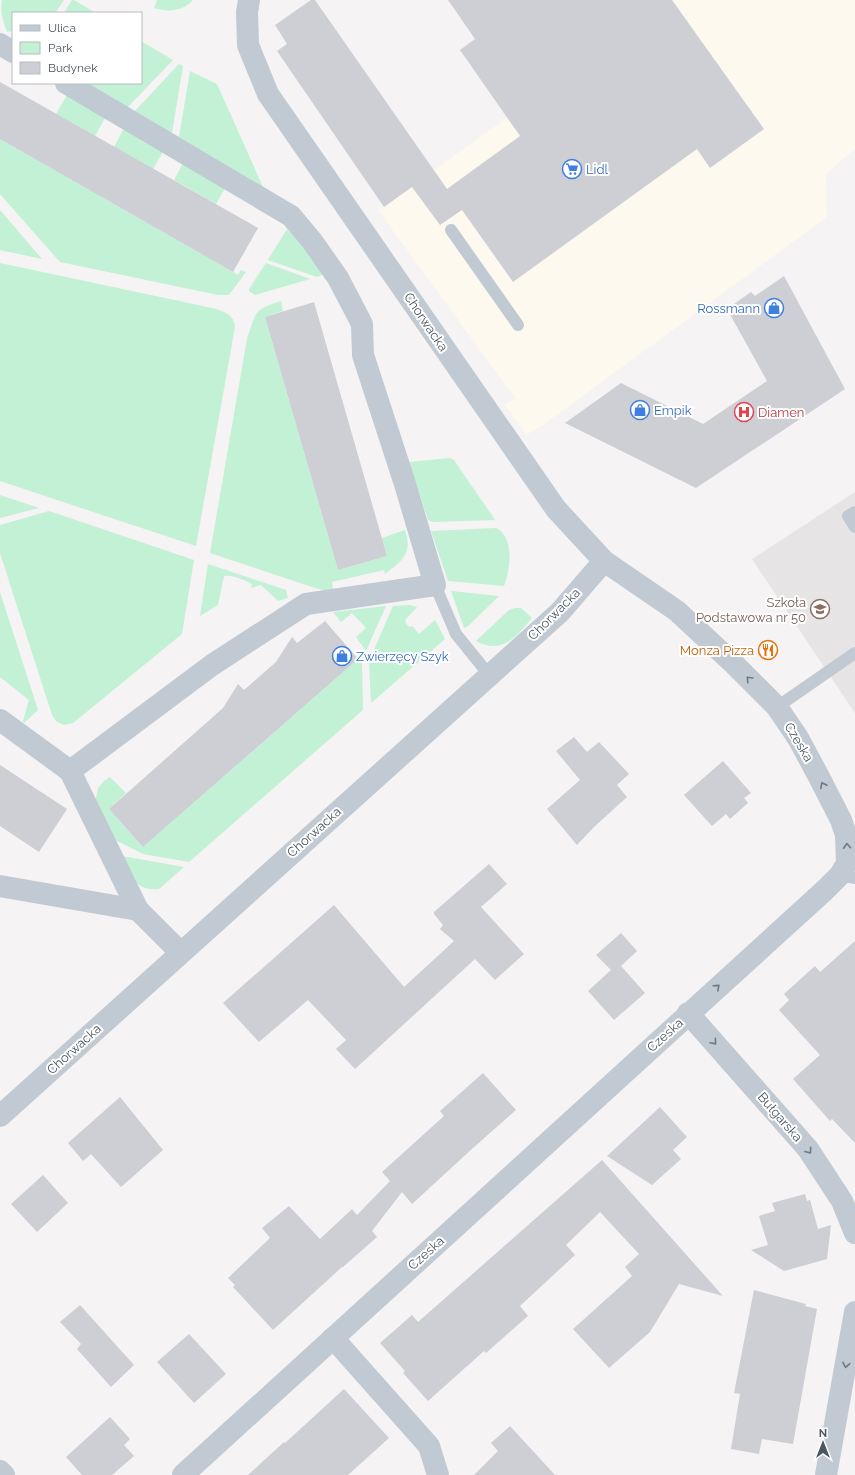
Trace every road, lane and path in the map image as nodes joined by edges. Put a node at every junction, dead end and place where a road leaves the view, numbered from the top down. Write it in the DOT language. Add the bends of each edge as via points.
graph roads {
  1 [pos="249,0"];
  2 [pos="0,44"];
  3 [pos="12,51"];
  4 [pos="68,84"];
  5 [pos="451,230"];
  6 [pos="518,325"];
  7 [pos="855,512"];
  8 [pos="855,527"];
  9 [pos="604,561"];
  10 [pos="435,585"];
  11 [pos="855,653"];
  12 [pos="490,676"];
  13 [pos="778,707"];
  14 [pos="0,720"];
  15 [pos="70,771"];
  16 [pos="848,877"];
  17 [pos="0,886"];
  18 [pos="138,910"];
  19 [pos="180,952"];
  20 [pos="688,1013"];
  21 [pos="0,1116"];
  22 [pos="855,1233"];
  23 [pos="855,1312"];
  24 [pos="333,1338"];
  25 [pos="0,1471"];
  26 [pos="4,1475"];
  27 [pos="183,1475"];
  28 [pos="438,1475"];
  29 [pos="826,1475"];
  1 -- 9 [label="street, Chorwacka" via="246,12 248,45 268,94 556,509"];
  2 -- 3 [label="street"];
  4 -- 10 [label="street" via="291,216 312,241 338,278 362,324 363,355"];
  5 -- 6 [label="lane"];
  7 -- 8 [label="lane" via="848,516"];
  9 -- 12 [label="street, Chorwacka" via="560,612"];
  13 -- 9 [label="street, Czeska, one-way" via="677,611"];
  10 -- 12 [label="lane" via="456,634"];
  10 -- 15 [label="street" via="306,604 212,665"];
  11 -- 13 [label="lane"];
  12 -- 19 [label="street, Chorwacka"];
  16 -- 13 [label="street, Czeska, one-way" via="846,835 841,820 798,738"];
  14 -- 15 [label="street"];
  15 -- 18 [label="street"];
  20 -- 16 [label="street, Czeska, one-way"];
  17 -- 18 [label="street"];
  18 -- 19 [label="street"];
  19 -- 21 [label="street, Chorwacka"];
  20 -- 22 [label="street, Bułgarska, one-way" via="808,1149 842,1201"];
  20 -- 24 [label="street, Czeska"];
  23 -- 29 [label="street, one-way"];
  24 -- 27 [label="street, Czeska"];
  24 -- 28 [label="street" via="429,1446"];
  25 -- 26 [label="street"];
}
